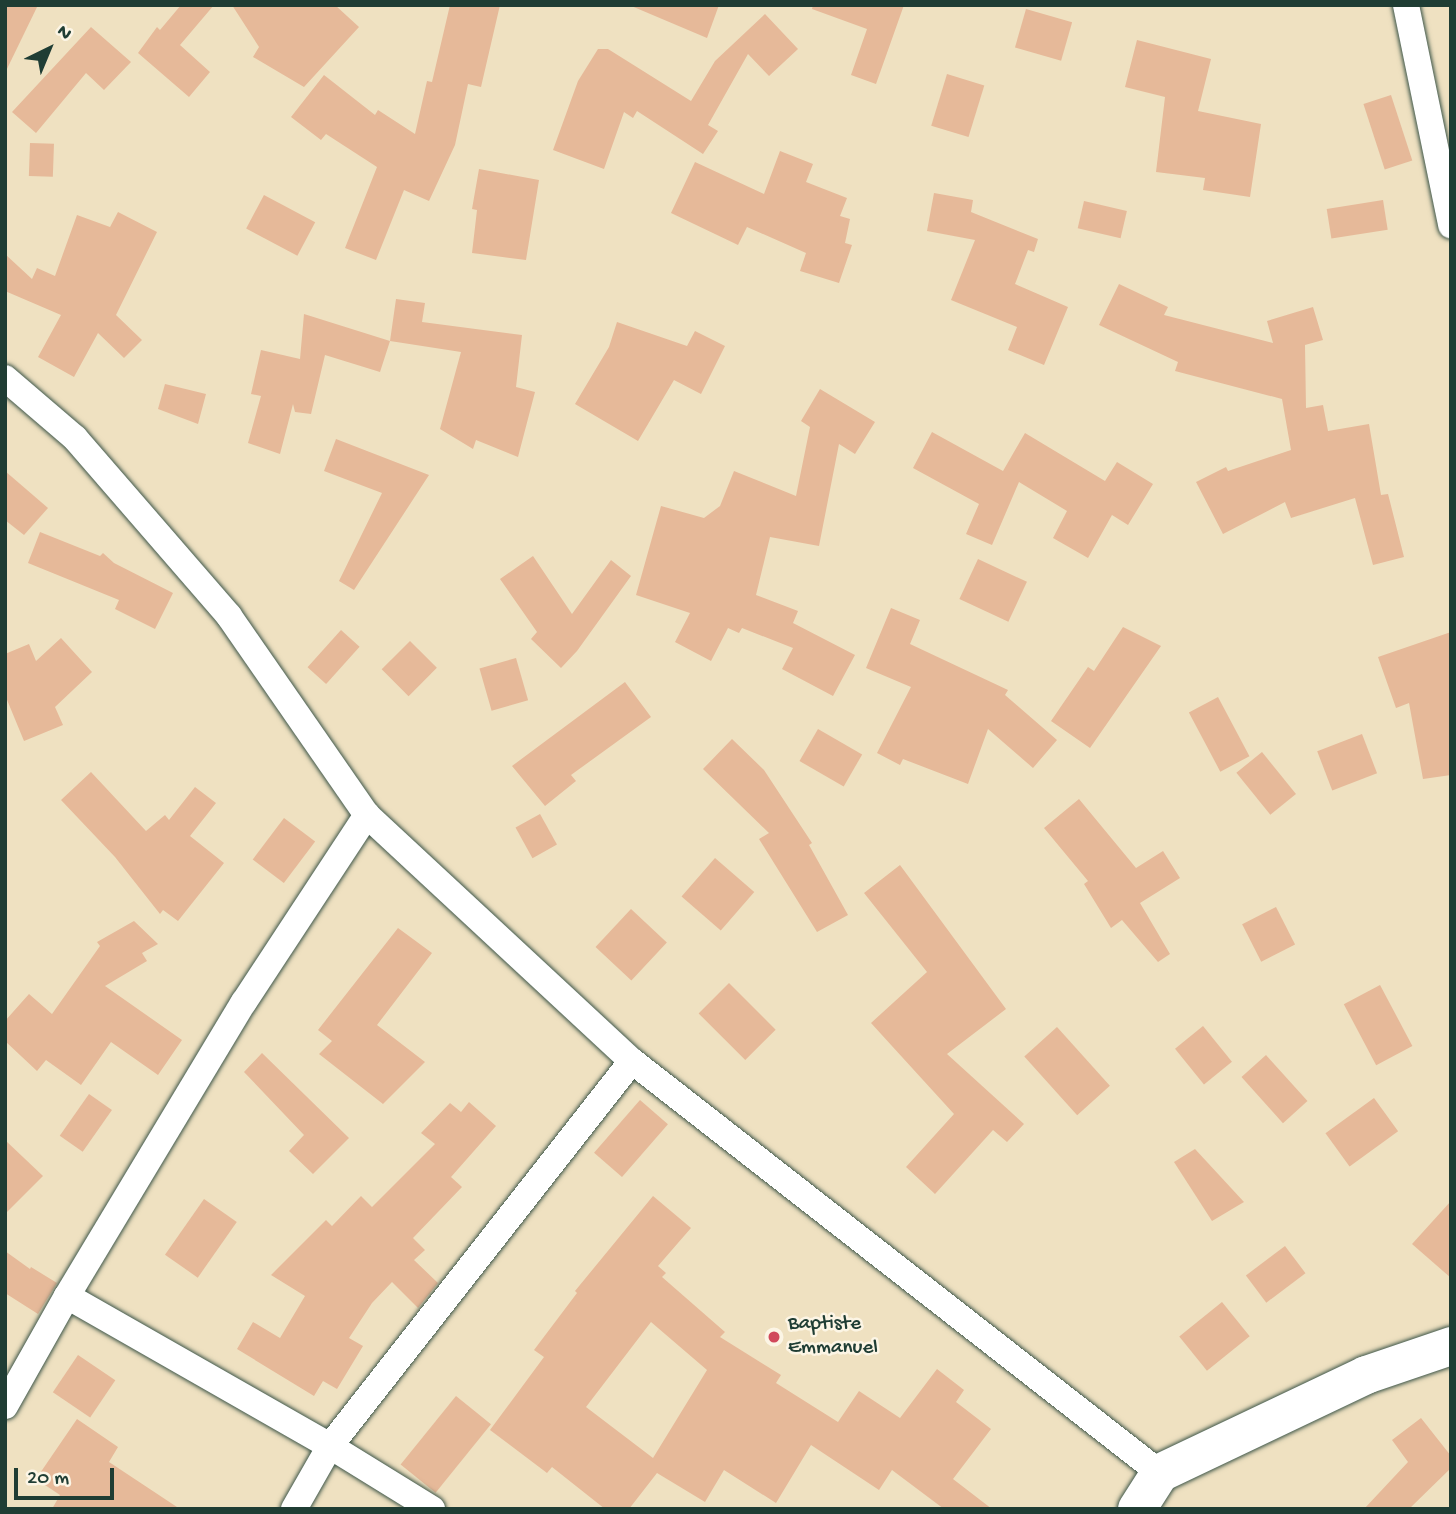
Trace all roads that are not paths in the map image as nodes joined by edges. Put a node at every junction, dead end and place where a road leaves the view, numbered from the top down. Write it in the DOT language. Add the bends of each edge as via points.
graph roads {
  1 [pos="1406,5"];
  2 [pos="1451,225"];
  3 [pos="5,378"];
  4 [pos="367,816"];
  5 [pos="632,1061"];
  6 [pos="66,1296"];
  7 [pos="1451,1346"];
  8 [pos="5,1406"];
  9 [pos="330,1446"];
  10 [pos="1160,1472"];
  11 [pos="294,1509"];
  12 [pos="432,1509"];
  13 [pos="1137,1509"];
  1 -- 2 [label="street"];
  3 -- 4 [label="street" via="75,438 229,616"];
  4 -- 5 [label="street"];
  4 -- 6 [label="street" via="244,1002"];
  5 -- 9 [label="street"];
  5 -- 10 [label="street"];
  6 -- 8 [label="street"];
  6 -- 9 [label="street"];
  7 -- 10 [label="street" via="1366,1375"];
  9 -- 11 [label="street"];
  9 -- 12 [label="street"];
  10 -- 13 [label="street"];
}
